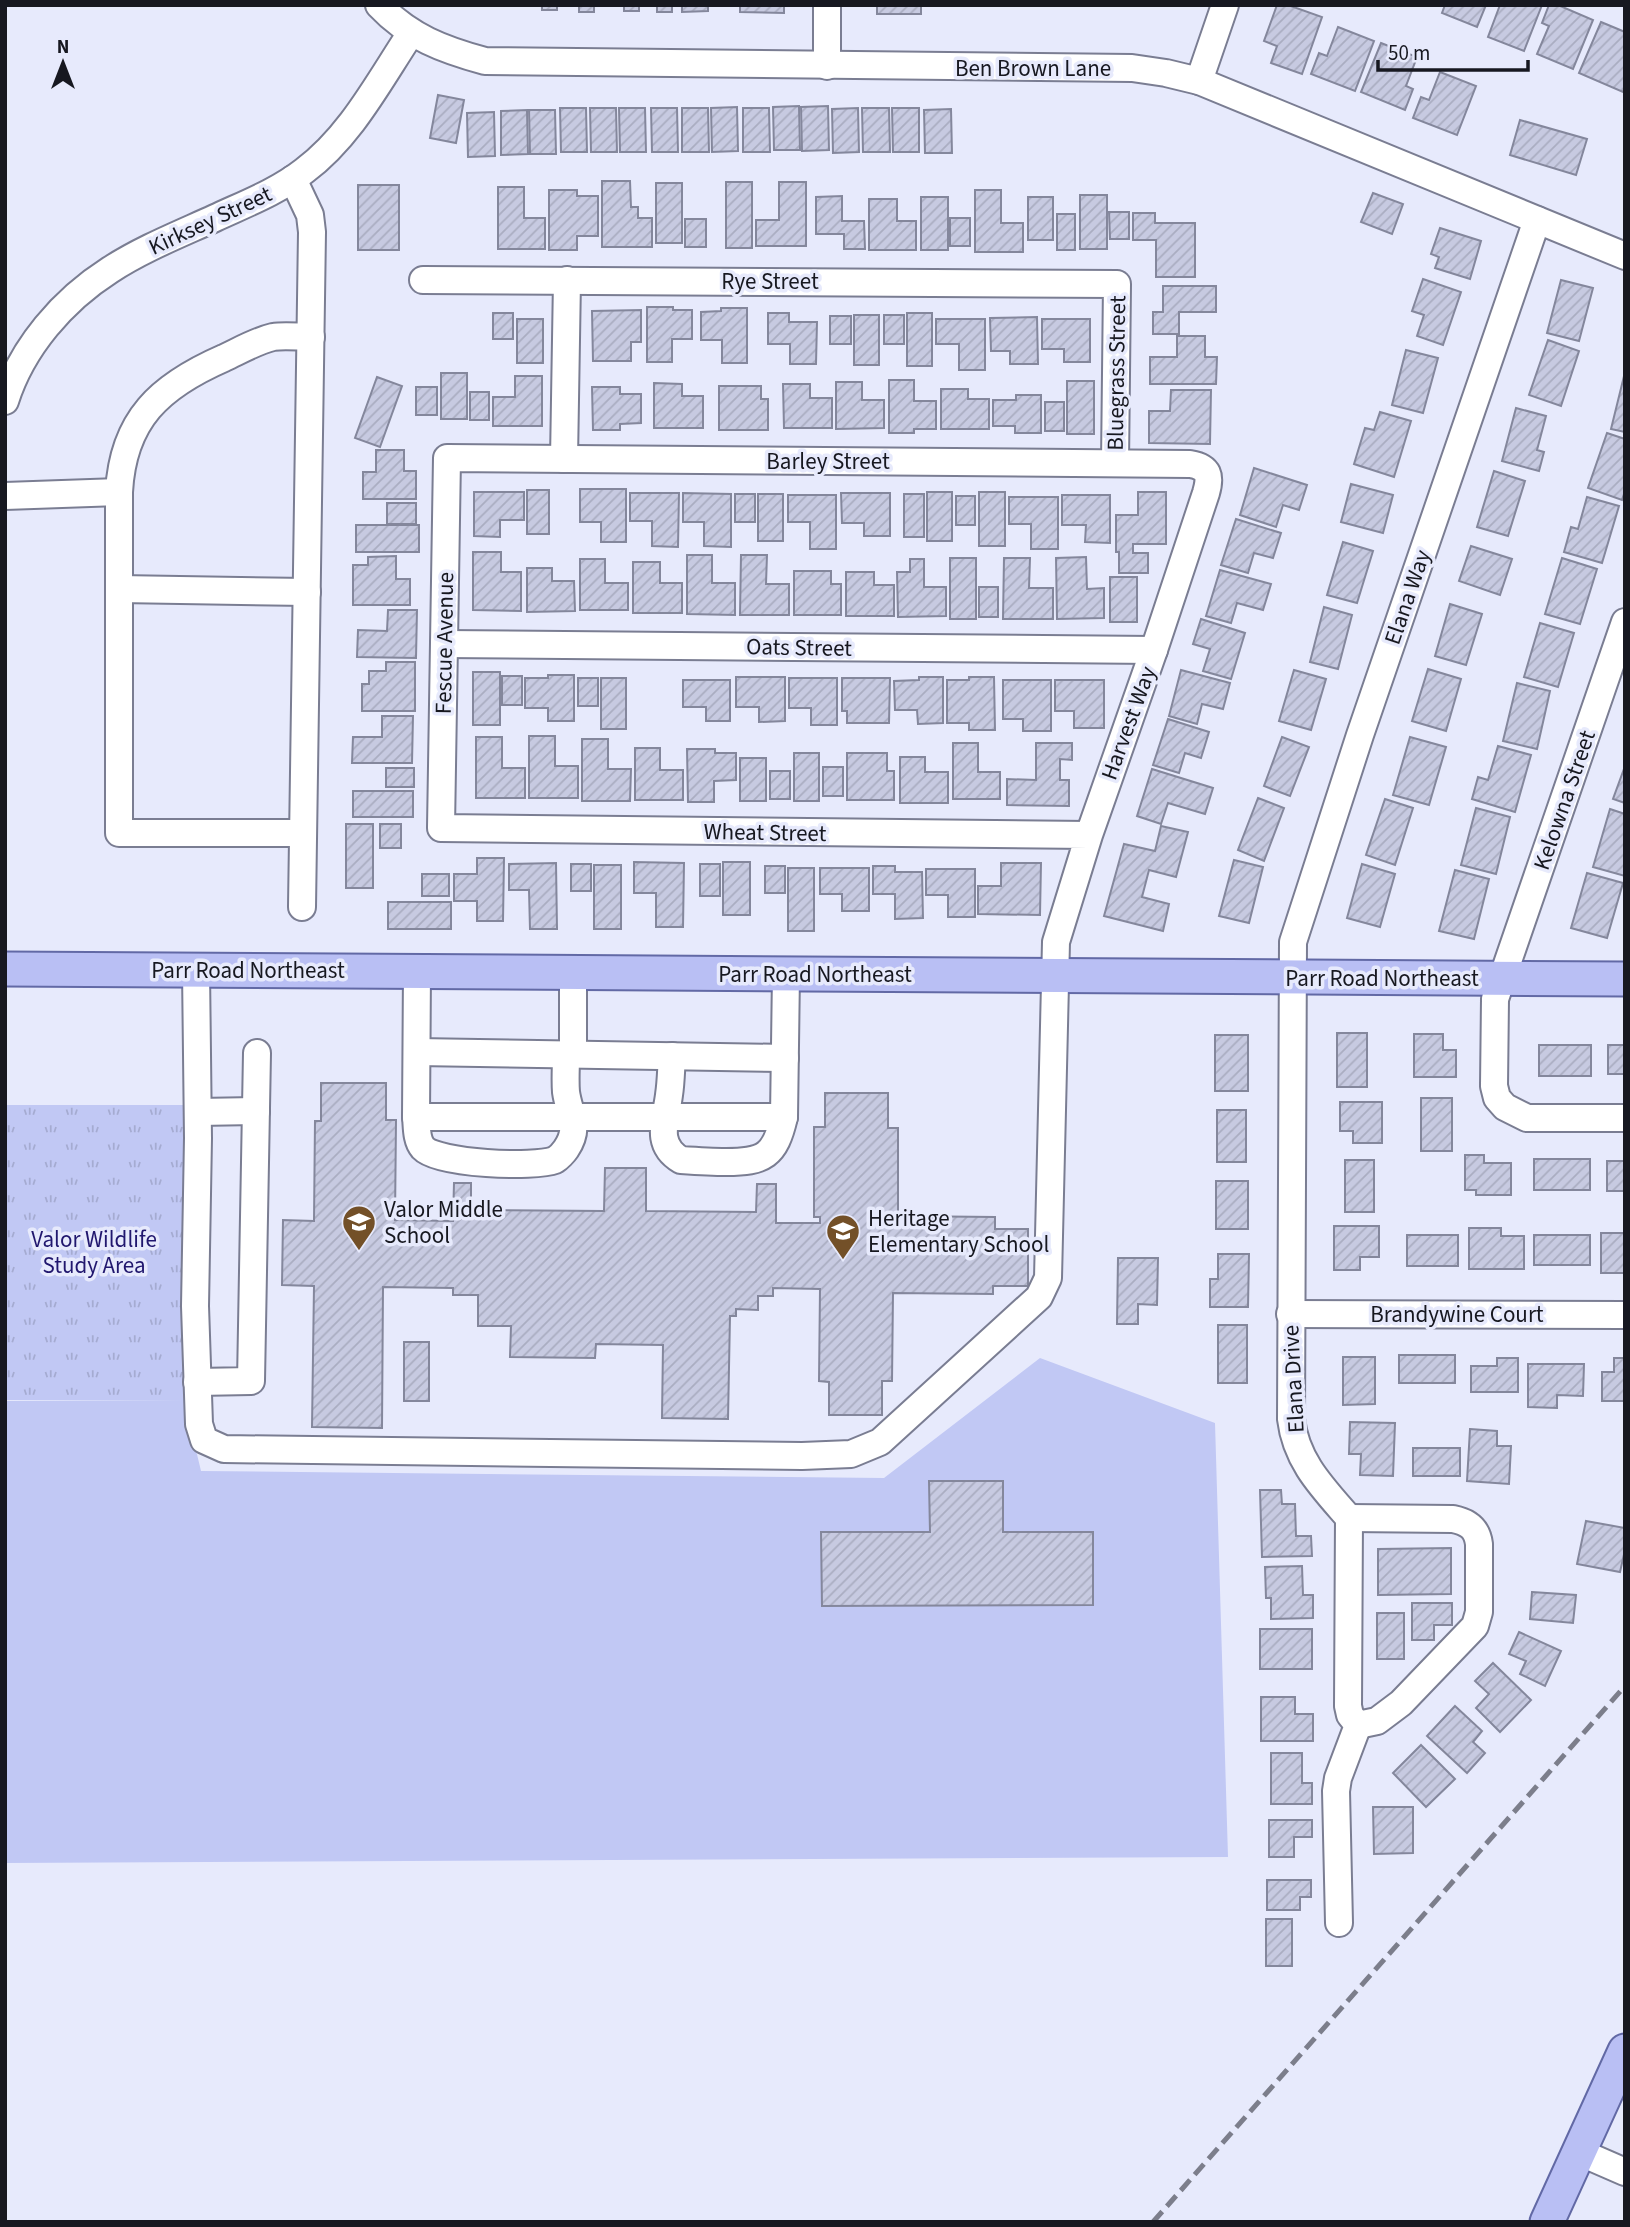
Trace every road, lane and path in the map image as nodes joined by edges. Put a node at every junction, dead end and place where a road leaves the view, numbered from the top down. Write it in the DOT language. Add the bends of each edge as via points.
graph roads {
  1 [pos="379,5"];
  2 [pos="827,5"];
  3 [pos="1225,5"];
  4 [pos="411,33"];
  5 [pos="827,66"];
  6 [pos="1199,81"];
  7 [pos="293,179"];
  8 [pos="1537,220"];
  9 [pos="1625,256"];
  10 [pos="423,280"];
  11 [pos="567,280"];
  12 [pos="1117,284"];
  13 [pos="311,337"];
  14 [pos="5,401"];
  15 [pos="447,458"];
  16 [pos="564,458"];
  17 [pos="1115,463"];
  18 [pos="1207,472"];
  19 [pos="119,492"];
  20 [pos="5,496"];
  21 [pos="119,590"];
  22 [pos="307,592"];
  23 [pos="1625,622"];
  24 [pos="444,644"];
  25 [pos="1154,650"];
  26 [pos="440,828"];
  27 [pos="303,833"];
  28 [pos="1088,835"];
  29 [pos="302,907"];
  30 [pos="5,969"];
  31 [pos="196,970"];
  32 [pos="417,971"];
  33 [pos="573,973"];
  34 [pos="786,974"];
  35 [pos="1055,976"];
  36 [pos="1292,978"];
  37 [pos="1502,979"];
  38 [pos="1625,979"];
  39 [pos="417,1052"];
  40 [pos="257,1053"];
  41 [pos="569,1055"];
  42 [pos="672,1056"];
  43 [pos="785,1058"];
  44 [pos="256,1111"];
  45 [pos="198,1112"];
  46 [pos="416,1117"];
  47 [pos="574,1117"];
  48 [pos="664,1117"];
  49 [pos="784,1117"];
  50 [pos="1625,1118"];
  51 [pos="1290,1314"];
  52 [pos="1625,1315"];
  53 [pos="197,1382"];
  54 [pos="1349,1518"];
  55 [pos="1358,1725"];
  56 [pos="1339,1923"];
  57 [pos="1625,2051"];
  58 [pos="1604,2163"];
  59 [pos="1547,2222"];
  1 -- 4 [label="street, Ben Brown Lane"];
  2 -- 5 [label="street"];
  3 -- 6 [label="street"];
  4 -- 5 [label="street, Ben Brown Lane" via="485,61"];
  4 -- 7 [label="street, Kirksey Street" via="351,124 327,152"];
  5 -- 6 [label="street, Ben Brown Lane" via="1132,68"];
  6 -- 8 [label="street, Ben Brown Lane"];
  7 -- 13 [label="street" via="310,215 312,232"];
  7 -- 14 [label="street, Kirksey Street" via="160,243 87,286 37,337"];
  8 -- 9 [label="street, Ben Brown Lane"];
  8 -- 36 [label="street, Elana Way" via="1299,920"];
  10 -- 11 [label="street, Rye Street"];
  11 -- 12 [label="street, Rye Street"];
  11 -- 16 [label="street"];
  12 -- 17 [label="street, Bluegrass Street"];
  13 -- 19 [label="street" via="272,338 195,371 164,392 140,417 131,435"];
  13 -- 22 [label="street"];
  15 -- 16 [label="street, Barley Street"];
  15 -- 24 [label="street, Fescue Avenue"];
  16 -- 17 [label="street, Barley Street"];
  17 -- 18 [label="street, Barley Street" via="1190,464"];
  18 -- 25 [label="street, Harvest Way" via="1209,483"];
  19 -- 20 [label="street"];
  19 -- 21 [label="street"];
  21 -- 22 [label="street"];
  21 -- 27 [label="street" via="119,833"];
  22 -- 27 [label="street"];
  23 -- 37 [label="street, Kelowna Street"];
  24 -- 25 [label="street, Oats Street"];
  24 -- 26 [label="street, Fescue Avenue"];
  25 -- 28 [label="street, Harvest Way"];
  26 -- 28 [label="street, Wheat Street"];
  27 -- 29 [label="street"];
  28 -- 35 [label="street, Harvest Way" via="1056,942"];
  30 -- 31 [label="main road, Parr Road Northeast"];
  31 -- 32 [label="main road, Parr Road Northeast"];
  31 -- 45 [label="street"];
  32 -- 33 [label="main road, Parr Road Northeast"];
  32 -- 39 [label="street"];
  33 -- 34 [label="main road, Parr Road Northeast"];
  33 -- 41 [label="street"];
  34 -- 35 [label="main road, Parr Road Northeast"];
  34 -- 43 [label="street"];
  35 -- 36 [label="main road, Parr Road Northeast"];
  35 -- 53 [label="street, Harvest Way" via="1048,1278 1039,1297 880,1442 851,1454 802,1456 224,1450 204,1440"];
  36 -- 37 [label="main road, Parr Road Northeast"];
  36 -- 51 [label="street, Elana Drive"];
  37 -- 38 [label="main road, Parr Road Northeast"];
  37 -- 50 [label="street, Kelowna Street" via="1493,1004 1497,1098 1527,1118"];
  39 -- 41 [label="street"];
  39 -- 46 [label="street"];
  40 -- 44 [label="street"];
  41 -- 42 [label="street"];
  41 -- 47 [label="street" via="566,1093"];
  42 -- 43 [label="street"];
  42 -- 48 [label="street"];
  43 -- 49 [label="street"];
  44 -- 45 [label="street"];
  44 -- 53 [label="street" via="251,1381"];
  45 -- 53 [label="street"];
  46 -- 47 [label="street"];
  46 -- 47 [label="street" via="422,1147 454,1160 485,1163 555,1160 573,1135"];
  47 -- 48 [label="street"];
  48 -- 49 [label="street"];
  48 -- 49 [label="street" via="666,1146 681,1160 751,1162 774,1146"];
  51 -- 52 [label="street, Brandywine Court"];
  51 -- 54 [label="street, Elana Drive" via="1293,1436 1309,1470"];
  54 -- 55 [label="street" via="1348,1706"];
  54 -- 55 [label="street" via="1467,1522 1479,1544 1475,1626 1401,1703 1377,1721"];
  55 -- 56 [label="street" via="1336,1791"];
  57 -- 58 [label="main road"];
  58 -- 59 [label="main road"];
}
